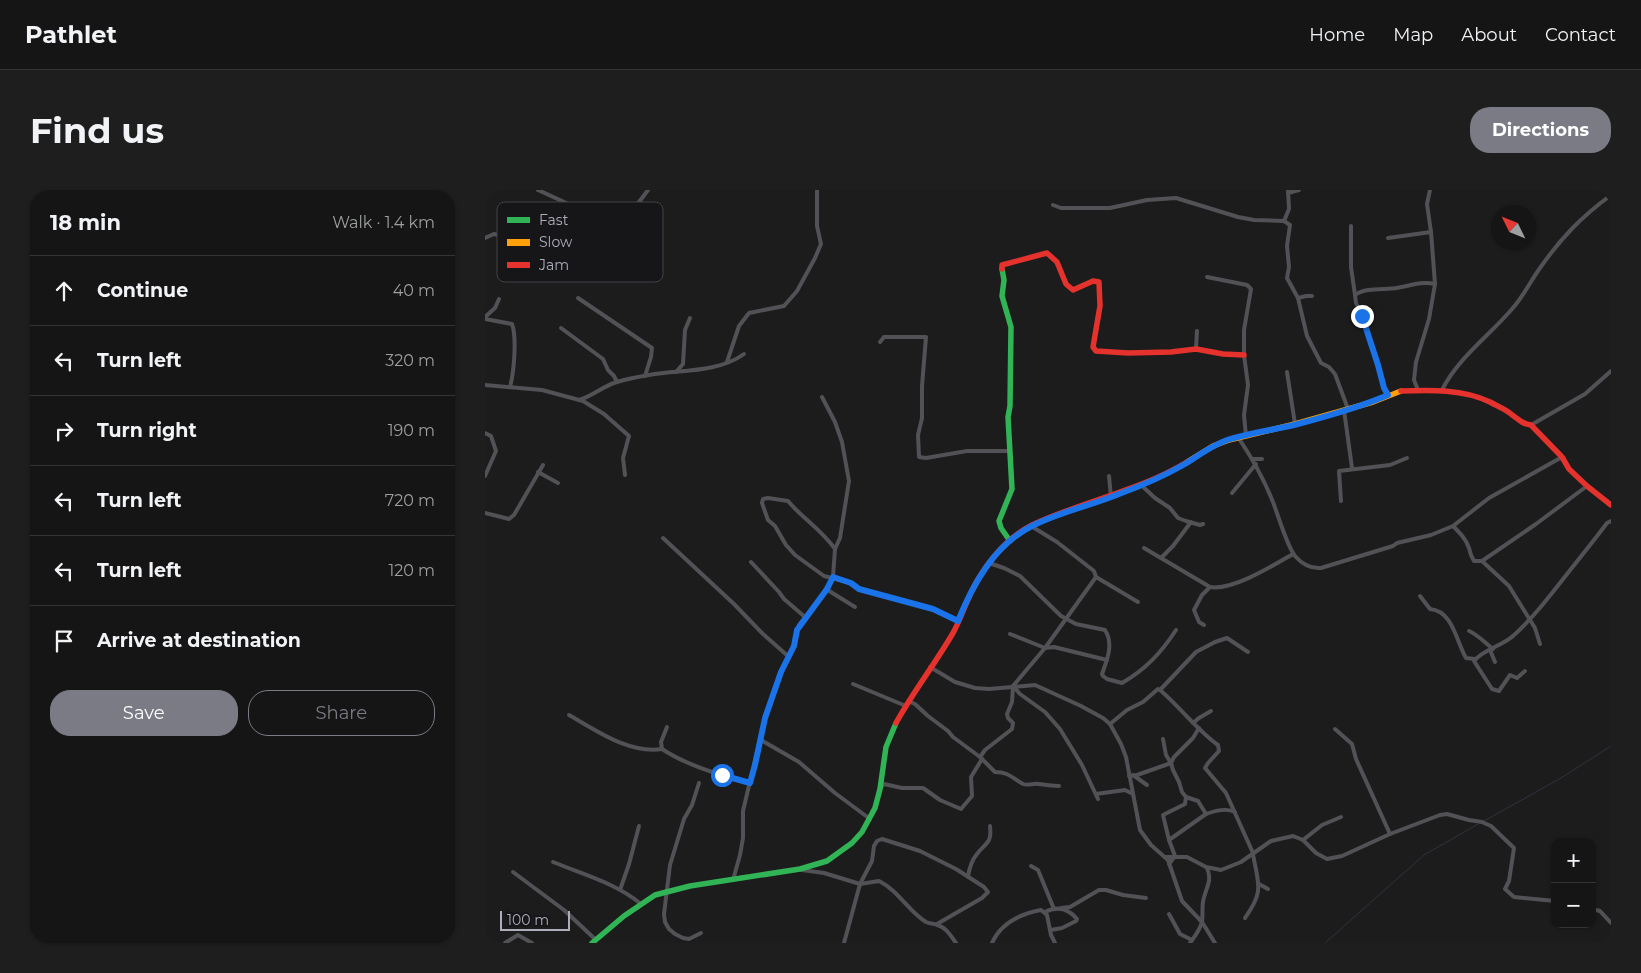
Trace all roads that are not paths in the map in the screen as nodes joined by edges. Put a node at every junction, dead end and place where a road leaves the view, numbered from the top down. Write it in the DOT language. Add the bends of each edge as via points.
graph roads {
  1 [pos="538,190"];
  2 [pos="648,190"];
  3 [pos="817,190"];
  4 [pos="1299,190"];
  5 [pos="1429,190"];
  6 [pos="1288,191"];
  7 [pos="1611,195"];
  8 [pos="564,202"];
  9 [pos="639,202"];
  10 [pos="1053,205"];
  11 [pos="1285,221"];
  12 [pos="1351,226"];
  13 [pos="1431,232"];
  14 [pos="497,235"];
  15 [pos="485,238"];
  16 [pos="1388,238"];
  17 [pos="1207,277"];
  18 [pos="1435,284"];
  19 [pos="1355,295"];
  20 [pos="1312,296"];
  21 [pos="578,298"];
  22 [pos="1298,298"];
  23 [pos="499,299"];
  24 [pos="485,318"];
  25 [pos="690,318"];
  26 [pos="561,328"];
  27 [pos="1197,331"];
  28 [pos="880,342"];
  29 [pos="1196,349"];
  30 [pos="744,354"];
  31 [pos="1244,355"];
  32 [pos="727,362"];
  33 [pos="1611,371"];
  34 [pos="676,372"];
  35 [pos="1287,372"];
  36 [pos="645,376"];
  37 [pos="617,382"];
  38 [pos="485,385"];
  39 [pos="510,387"];
  40 [pos="1418,390"];
  41 [pos="1443,390"];
  42 [pos="1388,395"];
  43 [pos="821,397"];
  44 [pos="579,400"];
  45 [pos="1346,410"];
  46 [pos="1295,424"];
  47 [pos="1531,425"];
  48 [pos="485,433"];
  49 [pos="1246,436"];
  50 [pos="1238,437"];
  51 [pos="1009,451"];
  52 [pos="1562,457"];
  53 [pos="1407,458"];
  54 [pos="1253,459"];
  55 [pos="1262,459"];
  56 [pos="1256,464"];
  57 [pos="543,465"];
  58 [pos="1352,468"];
  59 [pos="538,472"];
  60 [pos="625,475"];
  61 [pos="485,476"];
  62 [pos="1109,476"];
  63 [pos="558,482"];
  64 [pos="1141,485"];
  65 [pos="1587,486"];
  66 [pos="1232,493"];
  67 [pos="1111,497"];
  68 [pos="1341,501"];
  69 [pos="1611,505"];
  70 [pos="485,513"];
  71 [pos="1611,521"];
  72 [pos="1191,522"];
  73 [pos="1203,524"];
  74 [pos="1031,526"];
  75 [pos="1453,526"];
  76 [pos="663,538"];
  77 [pos="1010,541"];
  78 [pos="1144,548"];
  79 [pos="835,549"];
  80 [pos="1293,554"];
  81 [pos="1161,558"];
  82 [pos="1482,561"];
  83 [pos="751,562"];
  84 [pos="989,563"];
  85 [pos="833,577"];
  86 [pos="1095,577"];
  87 [pos="1210,587"];
  88 [pos="827,589"];
  89 [pos="1420,596"];
  90 [pos="1138,602"];
  91 [pos="855,607"];
  92 [pos="805,617"];
  93 [pos="1066,618"];
  94 [pos="1529,619"];
  95 [pos="958,621"];
  96 [pos="1204,626"];
  97 [pos="1176,630"];
  98 [pos="1469,631"];
  99 [pos="1009,634"];
  100 [pos="1540,644"];
  101 [pos="1045,648"];
  102 [pos="1491,649"];
  103 [pos="1248,652"];
  104 [pos="789,657"];
  105 [pos="1475,659"];
  106 [pos="1107,660"];
  107 [pos="1495,662"];
  108 [pos="930,666"];
  109 [pos="1525,671"];
  110 [pos="853,684"];
  111 [pos="1013,686"];
  112 [pos="1160,690"];
  113 [pos="907,704"];
  114 [pos="1211,711"];
  115 [pos="569,714"];
  116 [pos="1193,723"];
  117 [pos="1110,724"];
  118 [pos="667,726"];
  119 [pos="1199,728"];
  120 [pos="1335,730"];
  121 [pos="1163,739"];
  122 [pos="761,740"];
  123 [pos="663,749"];
  124 [pos="981,758"];
  125 [pos="1171,763"];
  126 [pos="1131,775"];
  127 [pos="699,783"];
  128 [pos="750,783"];
  129 [pos="1147,785"];
  130 [pos="1059,786"];
  131 [pos="880,789"];
  132 [pos="1096,794"];
  133 [pos="1133,794"];
  134 [pos="1186,797"];
  135 [pos="1099,800"];
  136 [pos="1235,812"];
  137 [pos="1206,814"];
  138 [pos="1341,817"];
  139 [pos="870,819"];
  140 [pos="639,826"];
  141 [pos="991,826"];
  142 [pos="1390,834"];
  143 [pos="1169,840"];
  144 [pos="1303,840"];
  145 [pos="1253,854"];
  146 [pos="1175,856"];
  147 [pos="1165,857"];
  148 [pos="553,862"];
  149 [pos="1169,864"];
  150 [pos="1031,866"];
  151 [pos="1207,867"];
  152 [pos="799,869"];
  153 [pos="513,872"];
  154 [pos="968,877"];
  155 [pos="733,880"];
  156 [pos="860,884"];
  157 [pos="1259,884"];
  158 [pos="1268,889"];
  159 [pos="620,890"];
  160 [pos="668,892"];
  161 [pos="1146,898"];
  162 [pos="1551,901"];
  163 [pos="641,904"];
  164 [pos="1061,908"];
  165 [pos="1054,909"];
  166 [pos="1596,910"];
  167 [pos="1045,912"];
  168 [pos="1169,914"];
  169 [pos="1245,918"];
  170 [pos="1202,922"];
  171 [pos="1611,923"];
  172 [pos="937,924"];
  173 [pos="1051,930"];
  174 [pos="701,933"];
  175 [pos="594,942"];
  176 [pos="1191,942"];
  177 [pos="505,943"];
  178 [pos="532,943"];
  179 [pos="844,943"];
  180 [pos="956,943"];
  181 [pos="992,943"];
  182 [pos="1055,943"];
  183 [pos="1215,943"];
  1 -- 8 [label="street"];
  2 -- 9 [label="street"];
  3 -- 32 [label="street" via="817,226 821,244 815,258 797,291 784,306 749,314 739,326"];
  4 -- 6 [label="street"];
  5 -- 13 [label="street" via="1427,204"];
  6 -- 11 [label="street" via="1289,208"];
  7 -- 41 [label="street" via="1561,239 1513,308 1469,354"];
  10 -- 11 [label="street" via="1061,208 1110,208 1176,198 1238,217"];
  11 -- 22 [label="street" via="1290,225 1287,278"];
  12 -- 19 [label="street"];
  13 -- 16 [label="street"];
  13 -- 18 [label="street"];
  14 -- 15 [label="street"];
  17 -- 31 [label="street" via="1247,285 1251,289 1244,321"];
  18 -- 19 [label="street" via="1415,283"];
  18 -- 40 [label="street" via="1416,362 1414,380"];
  19 -- 42 [label="street"];
  20 -- 22 [label="street"];
  21 -- 36 [label="street" via="652,348"];
  22 -- 45 [label="street" via="1307,336 1321,363 1335,374"];
  23 -- 24 [label="street"];
  24 -- 39 [label="street" via="507,322 514,329"];
  25 -- 34 [label="street" via="685,330 683,364"];
  26 -- 37 [label="street" via="603,359"];
  27 -- 29 [label="street"];
  28 -- 51 [label="street" via="884,337 926,337 919,457 967,451"];
  29 -- 31 [label="street"];
  29 -- 51 [label="street" via="1128,353 1096,351 1093,347 1100,312 1099,282 1093,281 1073,290 1066,284 1057,262 1047,253 1002,265 1002,296 1011,327"];
  30 -- 32 [label="street"];
  31 -- 49 [label="street" via="1248,385 1244,415"];
  32 -- 34 [label="street" via="707,369"];
  33 -- 47 [label="street" via="1577,400"];
  34 -- 36 [label="street"];
  35 -- 46 [label="street"];
  36 -- 37 [label="street"];
  37 -- 44 [label="street"];
  38 -- 39 [label="street"];
  39 -- 44 [label="street" via="542,390"];
  40 -- 41 [label="street"];
  40 -- 42 [label="street"];
  41 -- 47 [label="street" via="1488,401 1524,424"];
  42 -- 45 [label="street"];
  43 -- 79 [label="street" via="842,442 849,481 840,538"];
  44 -- 60 [label="street" via="604,414 628,434 623,458"];
  45 -- 46 [label="street"];
  45 -- 58 [label="street"];
  46 -- 49 [label="street"];
  47 -- 52 [label="street"];
  48 -- 61 [label="street" via="491,436 496,450"];
  49 -- 50 [label="street"];
  50 -- 54 [label="street"];
  50 -- 64 [label="street" via="1213,446"];
  51 -- 77 [label="street" via="1012,489 998,520"];
  52 -- 65 [label="street" via="1569,469"];
  52 -- 75 [label="street" via="1489,498"];
  53 -- 58 [label="street" via="1390,465"];
  54 -- 55 [label="street"];
  54 -- 56 [label="street"];
  56 -- 66 [label="street"];
  56 -- 80 [label="street"];
  57 -- 59 [label="street"];
  58 -- 68 [label="street" via="1339,471"];
  59 -- 63 [label="street"];
  59 -- 70 [label="street" via="509,520"];
  62 -- 67 [label="street"];
  64 -- 67 [label="street"];
  64 -- 72 [label="street" via="1178,518"];
  65 -- 69 [label="street"];
  65 -- 82 [label="street"];
  67 -- 74 [label="street"];
  71 -- 94 [label="street"];
  72 -- 73 [label="street"];
  72 -- 81 [label="street"];
  74 -- 77 [label="street"];
  74 -- 86 [label="street" via="1057,542 1094,572"];
  75 -- 80 [label="street" via="1321,568 1303,565"];
  75 -- 82 [label="street" via="1462,535 1474,561"];
  76 -- 104 [label="street"];
  77 -- 84 [label="street"];
  78 -- 81 [label="street"];
  79 -- 85 [label="street"];
  79 -- 85 [label="street" via="788,501 763,499 768,520 785,545 823,576"];
  80 -- 87 [label="street" via="1255,575 1218,588"];
  81 -- 87 [label="street"];
  82 -- 94 [label="street" via="1509,586"];
  83 -- 92 [label="street"];
  84 -- 93 [label="street" via="1020,576"];
  84 -- 95 [label="street" via="976,582"];
  85 -- 88 [label="street"];
  85 -- 95 [label="street" via="859,589 933,609"];
  86 -- 90 [label="street"];
  86 -- 93 [label="street"];
  87 -- 96 [label="street" via="1194,610"];
  88 -- 91 [label="street"];
  88 -- 92 [label="street"];
  89 -- 105 [label="street" via="1429,610 1437,610 1449,620 1466,658"];
  92 -- 104 [label="street" via="797,630"];
  93 -- 101 [label="street"];
  93 -- 106 [label="street" via="1076,624 1105,630 1108,635"];
  94 -- 100 [label="street"];
  94 -- 102 [label="street" via="1513,636"];
  95 -- 108 [label="street"];
  97 -- 106 [label="street" via="1163,650 1122,683 1103,676"];
  98 -- 102 [label="street"];
  99 -- 101 [label="street"];
  101 -- 106 [label="street" via="1053,647"];
  101 -- 111 [label="street"];
  102 -- 105 [label="street"];
  102 -- 107 [label="street"];
  103 -- 112 [label="street" via="1227,638 1215,642 1196,652"];
  104 -- 122 [label="street" via="765,718"];
  105 -- 109 [label="street" via="1492,689 1499,691 1510,675 1517,678"];
  108 -- 111 [label="street" via="961,685 989,689"];
  108 -- 113 [label="street"];
  110 -- 113 [label="street"];
  111 -- 117 [label="street" via="1035,685"];
  111 -- 124 [label="street" via="1007,714 1013,723 1012,729 985,750"];
  111 -- 132 [label="street" via="1060,729"];
  112 -- 116 [label="street"];
  112 -- 117 [label="street"];
  113 -- 124 [label="street" via="915,704"];
  113 -- 131 [label="street" via="886,747"];
  114 -- 116 [label="street"];
  115 -- 123 [label="street" via="613,740 650,750"];
  116 -- 119 [label="street"];
  117 -- 126 [label="street" via="1121,744"];
  118 -- 123 [label="street" via="661,742"];
  119 -- 125 [label="street"];
  119 -- 136 [label="street" via="1219,745 1219,751 1205,768 1226,794"];
  120 -- 142 [label="street" via="1352,744 1356,760"];
  121 -- 125 [label="street"];
  122 -- 128 [label="street"];
  122 -- 139 [label="street" via="799,762"];
  123 -- 128 [label="street" via="672,756 712,772"];
  124 -- 130 [label="street" via="995,772 1008,774 1026,785"];
  124 -- 131 [label="street" via="971,776 972,796 961,809 923,788 884,784"];
  125 -- 126 [label="street"];
  125 -- 134 [label="street"];
  126 -- 129 [label="street"];
  126 -- 133 [label="street"];
  127 -- 160 [label="street" via="670,865"];
  128 -- 155 [label="street" via="743,811 743,838"];
  131 -- 139 [label="street"];
  132 -- 133 [label="street" via="1125,790"];
  132 -- 135 [label="street"];
  133 -- 147 [label="street" via="1141,830"];
  134 -- 137 [label="street" via="1198,801"];
  134 -- 143 [label="street" via="1185,804 1163,815"];
  136 -- 137 [label="street"];
  136 -- 145 [label="street"];
  137 -- 143 [label="street"];
  138 -- 144 [label="street" via="1322,825"];
  139 -- 152 [label="street" via="862,832 837,855"];
  140 -- 159 [label="street"];
  141 -- 154 [label="street" via="986,846 976,855"];
  142 -- 144 [label="street" via="1342,856 1327,859 1315,853"];
  142 -- 162 [label="street" via="1447,814 1482,822 1497,830 1514,848 1505,890 1515,897"];
  143 -- 146 [label="street"];
  144 -- 145 [label="street" via="1293,836 1271,841"];
  145 -- 151 [label="street" via="1221,870"];
  145 -- 157 [label="street"];
  146 -- 147 [label="street"];
  146 -- 149 [label="street"];
  146 -- 151 [label="street" via="1187,857"];
  147 -- 149 [label="street"];
  148 -- 159 [label="street"];
  149 -- 170 [label="street" via="1182,902"];
  150 -- 165 [label="street" via="1038,870"];
  151 -- 170 [label="street" via="1210,880 1203,902"];
  152 -- 155 [label="street"];
  152 -- 156 [label="street"];
  153 -- 175 [label="street" via="564,910"];
  154 -- 156 [label="street" via="920,851 882,839 874,846 873,861"];
  154 -- 172 [label="street" via="988,892"];
  155 -- 160 [label="street"];
  156 -- 172 [label="street" via="883,883 920,918"];
  156 -- 179 [label="street"];
  157 -- 158 [label="street"];
  157 -- 169 [label="street" via="1255,902"];
  159 -- 163 [label="street"];
  160 -- 163 [label="street" via="655,895"];
  160 -- 174 [label="street" via="664,914 669,929 689,939"];
  161 -- 164 [label="street" via="1099,890"];
  163 -- 175 [label="street"];
  164 -- 165 [label="street"];
  164 -- 173 [label="street" via="1075,916 1076,921"];
  165 -- 167 [label="street"];
  166 -- 171 [label="street"];
  167 -- 173 [label="street"];
  167 -- 181 [label="street" via="1021,915 999,931"];
  168 -- 176 [label="street" via="1181,934"];
  170 -- 176 [label="street"];
  170 -- 183 [label="street"];
  172 -- 180 [label="street" via="948,931"];
  173 -- 182 [label="street"];
  177 -- 178 [label="street" via="518,935"];
}
